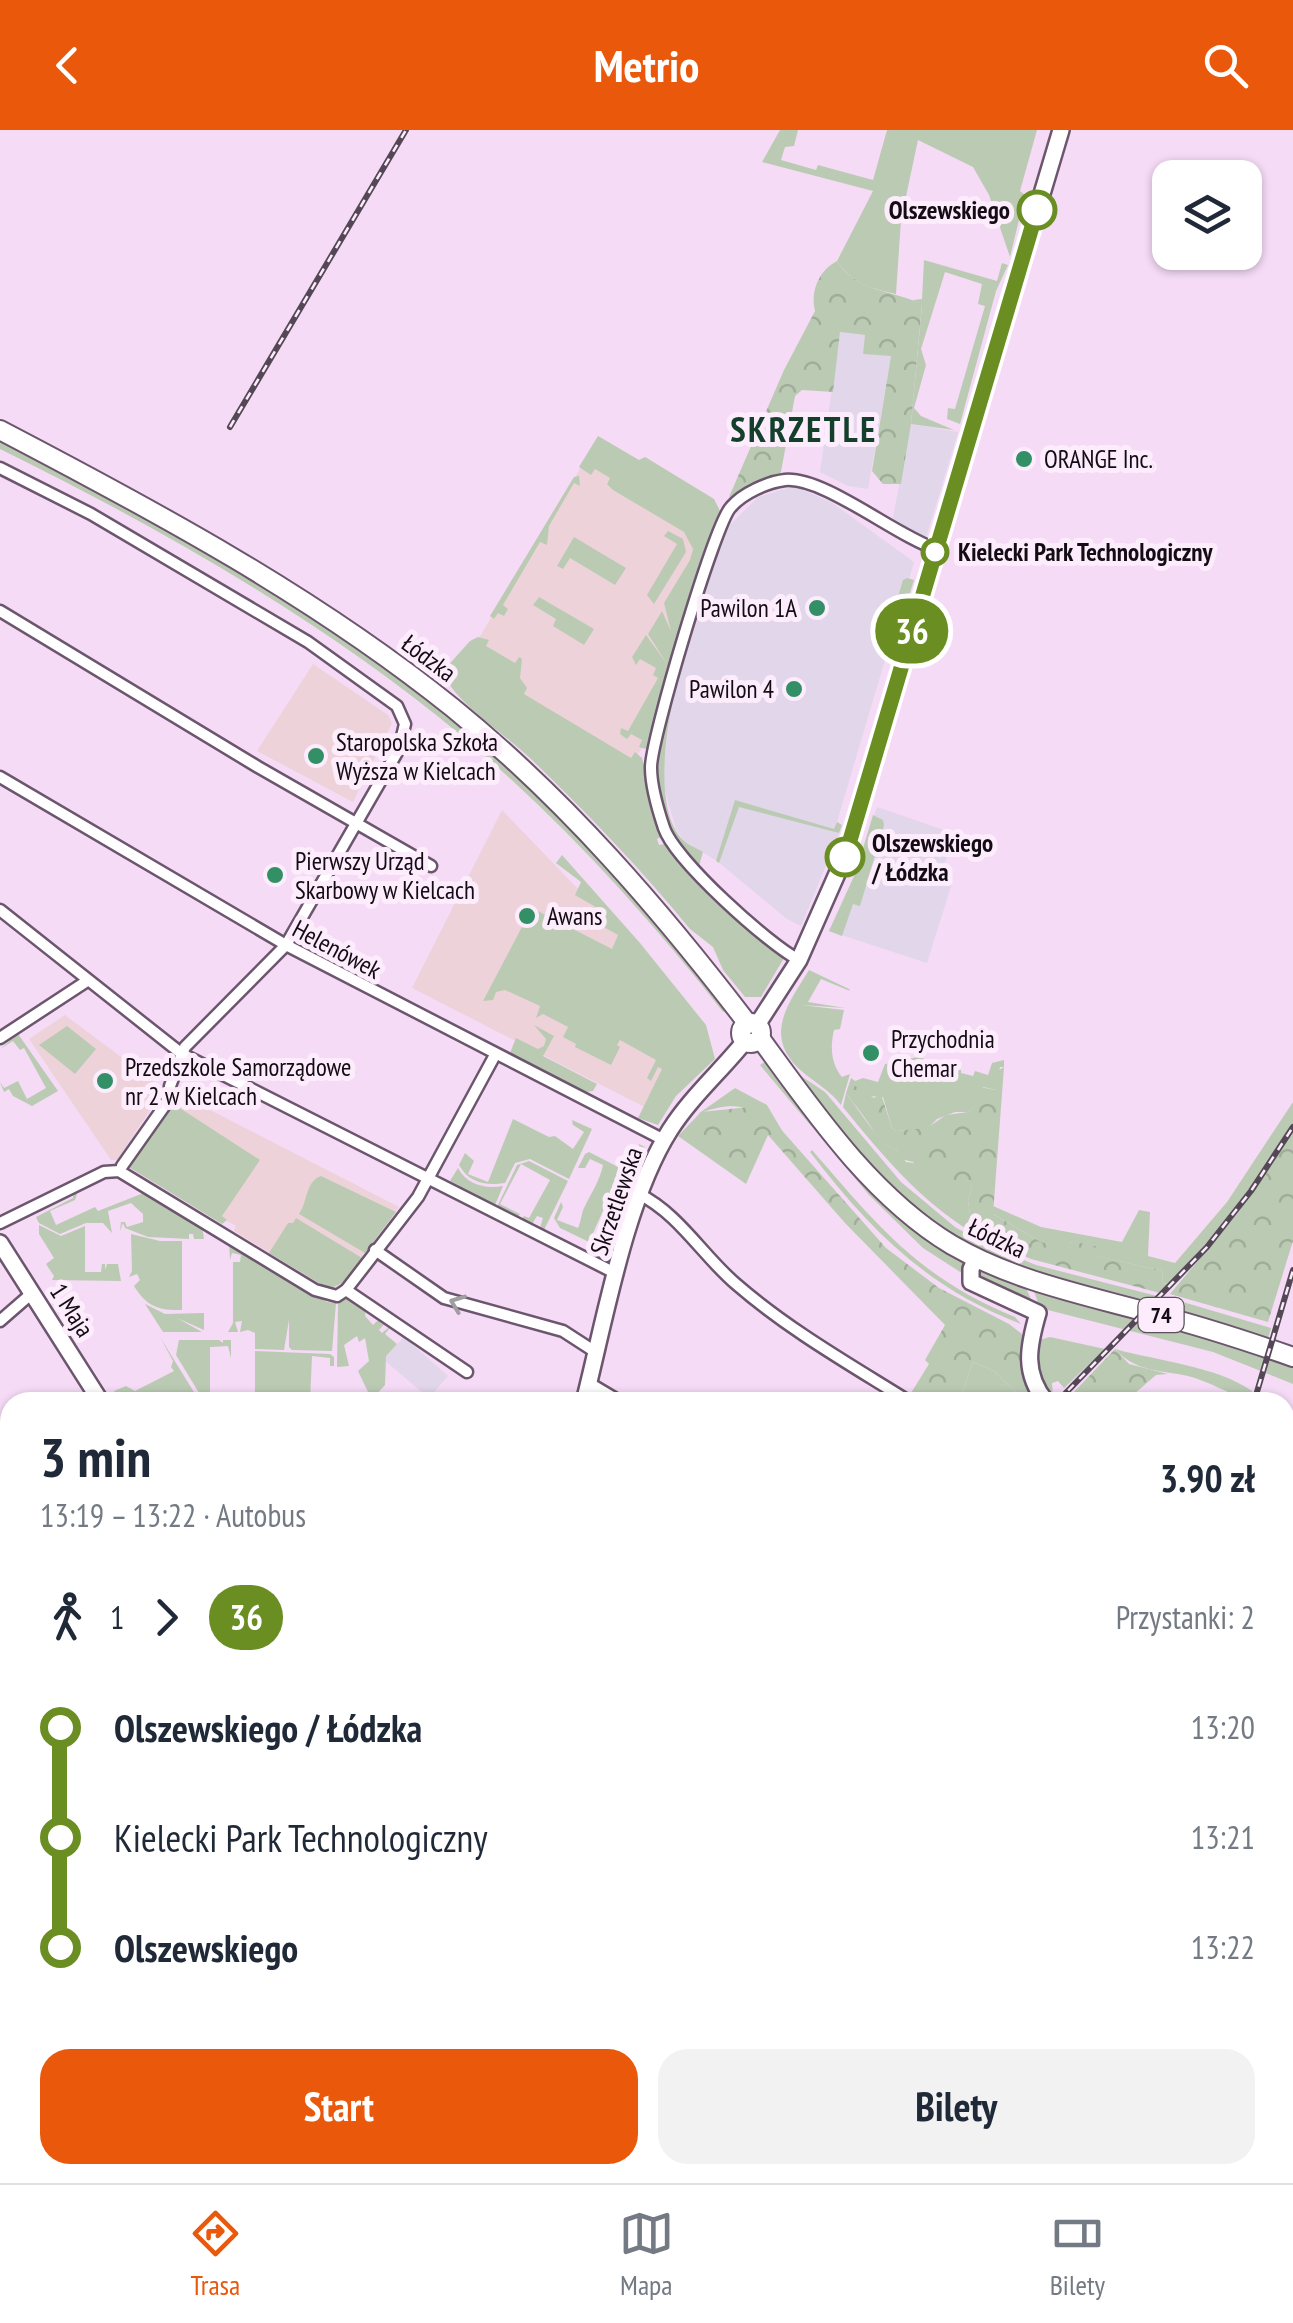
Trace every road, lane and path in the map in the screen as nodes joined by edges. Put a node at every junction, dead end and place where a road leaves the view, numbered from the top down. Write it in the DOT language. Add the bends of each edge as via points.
graph roads {
  1 [pos="1061,130"];
  2 [pos="0,430"];
  3 [pos="0,468"];
  4 [pos="936,549"];
  5 [pos="0,612"];
  6 [pos="0,777"];
  7 [pos="358,824"];
  8 [pos="431,866"];
  9 [pos="0,910"];
  10 [pos="286,946"];
  11 [pos="799,960"];
  12 [pos="87,981"];
  13 [pos="753,1032"];
  14 [pos="0,1038"];
  15 [pos="182,1054"];
  16 [pos="496,1055"];
  17 [pos="664,1140"];
  18 [pos="118,1168"];
  19 [pos="428,1179"];
  20 [pos="640,1194"];
  21 [pos="0,1223"];
  22 [pos="0,1244"];
  23 [pos="375,1250"];
  24 [pos="976,1258"];
  25 [pos="618,1274"];
  26 [pos="346,1290"];
  27 [pos="32,1294"];
  28 [pos="0,1321"];
  29 [pos="597,1352"];
  30 [pos="1293,1357"];
  31 [pos="468,1372"];
  32 [pos="589,1383"];
  33 [pos="96,1392"];
  34 [pos="587,1392"];
  35 [pos="604,1392"];
  36 [pos="894,1392"];
  37 [pos="1041,1392"];
  1 -- 4 [label="street, Skrzetlewska"];
  2 -- 13 [label="main road, Łódzka / 74" via="292,594 437,696 600,844"];
  3 -- 7 [label="street" via="92,514 308,642 396,706 405,724 399,749"];
  4 -- 11 [label="street, Skrzetlewska" via="844,858"];
  4 -- 11 [label="street" via="806,483 780,481 757,489 730,507 675,664 650,764 664,830 708,884"];
  5 -- 7 [label="street"];
  6 -- 10 [label="street, Helenówek"];
  7 -- 8 [label="street"];
  7 -- 10 [label="street"];
  9 -- 12 [label="street"];
  10 -- 15 [label="street"];
  10 -- 16 [label="street, Helenówek"];
  11 -- 13 [label="street, Skrzetlewska"];
  12 -- 14 [label="street"];
  12 -- 15 [label="street"];
  13 -- 17 [label="street, Skrzetlewska"];
  13 -- 24 [label="main road, Łódzka / 74" via="877,1184 930,1230"];
  15 -- 18 [label="street" via="168,1100"];
  15 -- 19 [label="street"];
  16 -- 17 [label="street, Helenówek"];
  16 -- 19 [label="street"];
  17 -- 20 [label="street, Skrzetlewska"];
  18 -- 21 [label="street"];
  18 -- 26 [label="street" via="324,1294 336,1297"];
  19 -- 23 [label="street"];
  19 -- 25 [label="street"];
  20 -- 25 [label="street, Skrzetlewska"];
  20 -- 36 [label="street" via="734,1284"];
  22 -- 27 [label="street, 1 Maja"];
  23 -- 26 [label="street"];
  29 -- 23 [label="street, one-way" via="563,1331 450,1302"];
  24 -- 30 [label="main road, Łódzka / 74" via="1028,1280"];
  24 -- 37 [label="street" via="971,1282 1038,1313 1028,1368"];
  25 -- 29 [label="street, Skrzetlewska"];
  26 -- 31 [label="street"];
  27 -- 28 [label="street"];
  27 -- 33 [label="street, 1 Maja"];
  29 -- 32 [label="street, Skrzetlewska"];
  32 -- 34 [label="street, Skrzetlewska"];
  32 -- 35 [label="street"];
}
